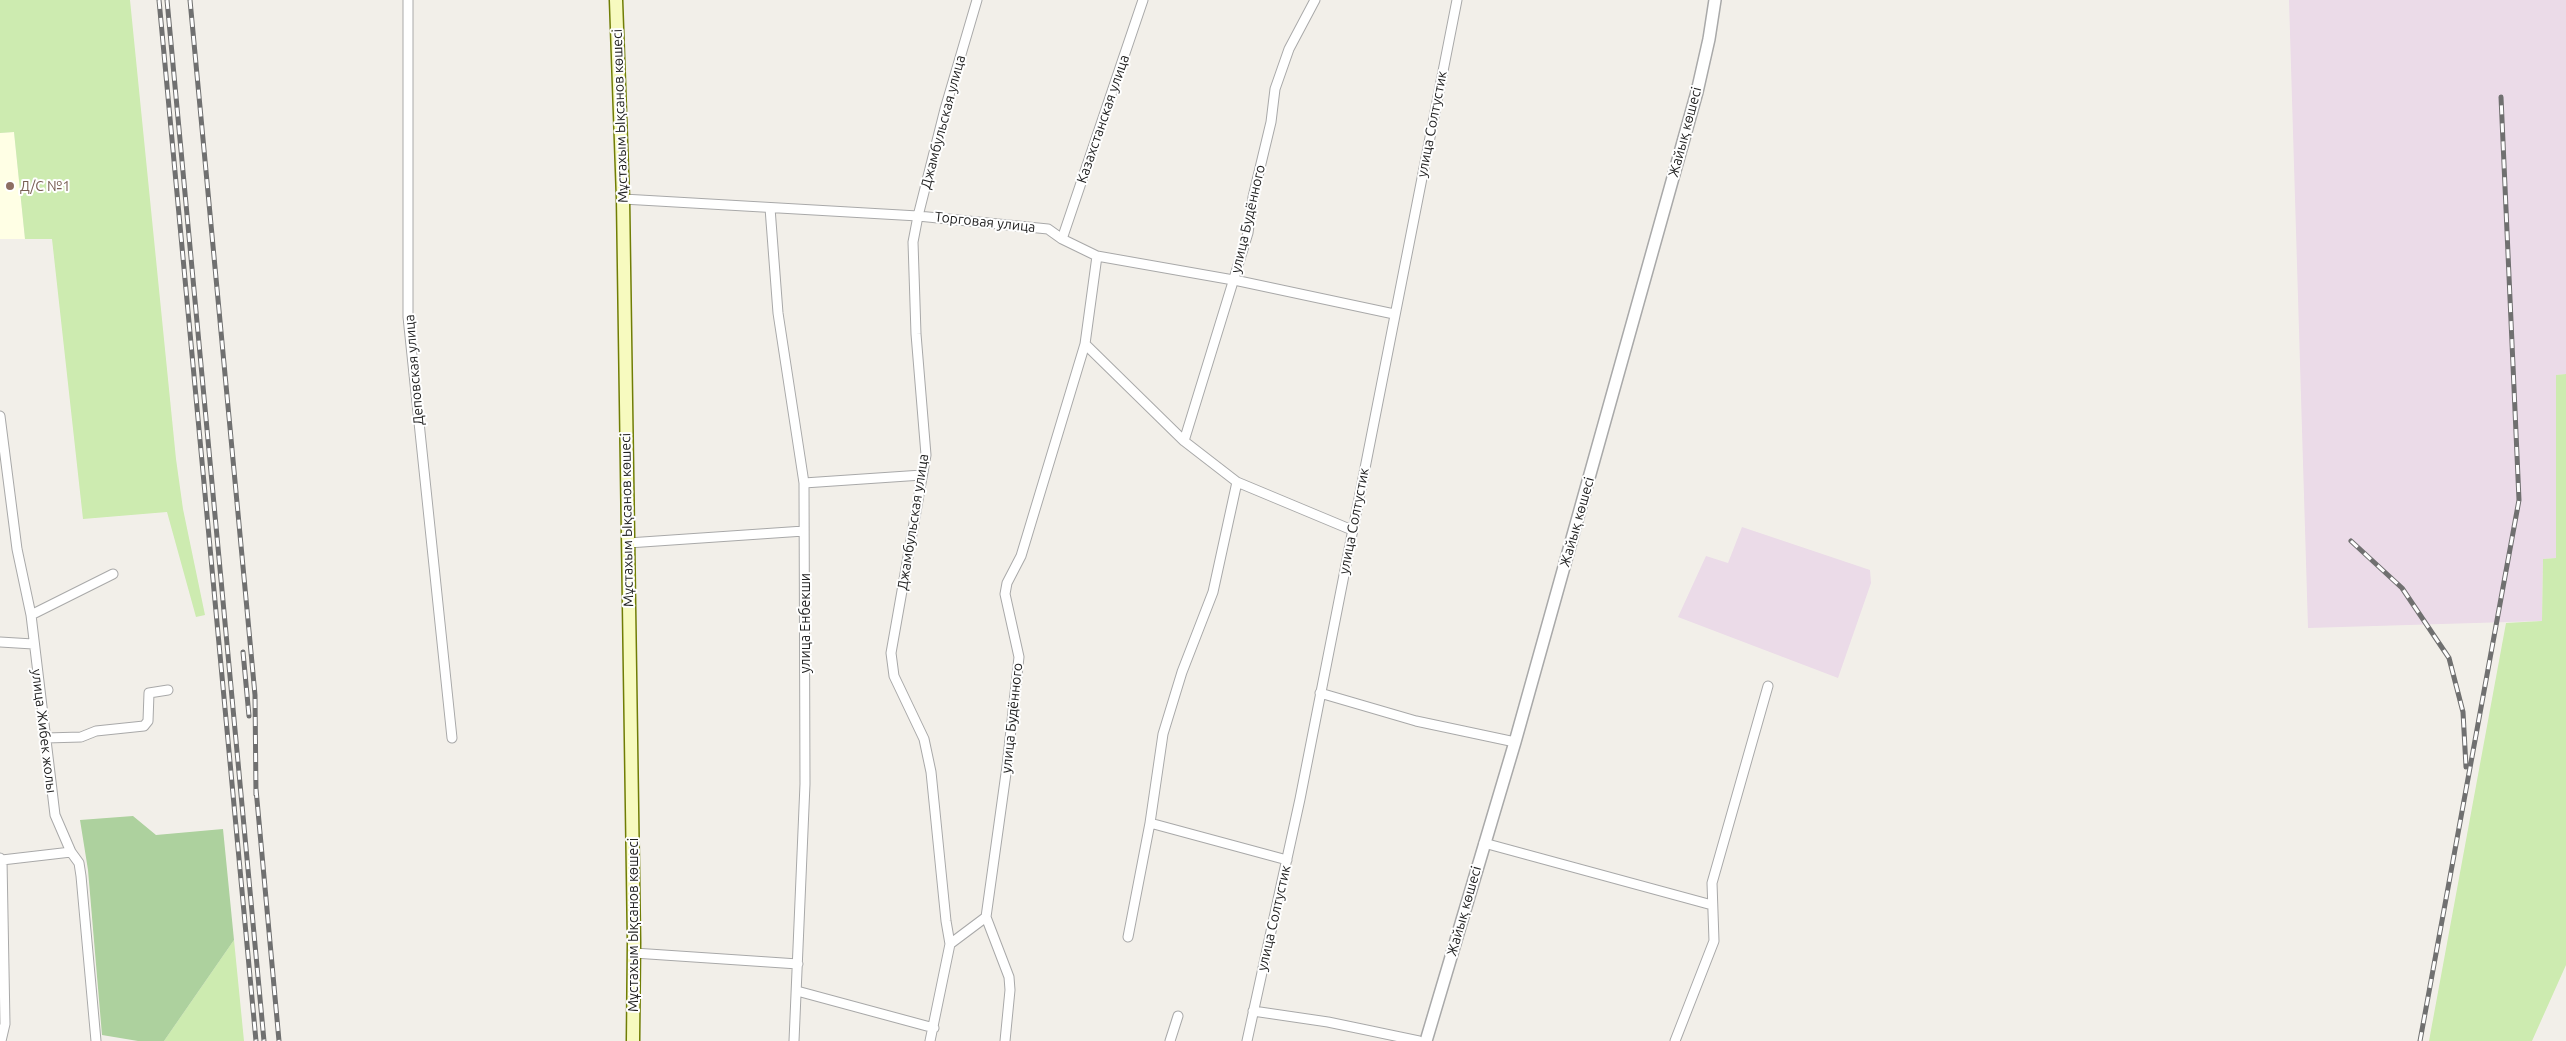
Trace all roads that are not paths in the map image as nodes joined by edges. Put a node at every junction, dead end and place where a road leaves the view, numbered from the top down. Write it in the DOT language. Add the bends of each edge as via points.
graph roads {
  1 [pos="408,0"];
  2 [pos="616,0"];
  3 [pos="977,0"];
  4 [pos="1143,0"];
  5 [pos="1314,0"];
  6 [pos="1457,0"];
  7 [pos="1714,0"];
  8 [pos="623,200"];
  9 [pos="770,208"];
  10 [pos="918,216"];
  11 [pos="1062,239"];
  12 [pos="1097,256"];
  13 [pos="1234,281"];
  14 [pos="1394,314"];
  15 [pos="1085,344"];
  16 [pos="0,416"];
  17 [pos="1184,441"];
  18 [pos="922,475"];
  19 [pos="1237,482"];
  20 [pos="804,483"];
  21 [pos="1352,530"];
  22 [pos="804,531"];
  23 [pos="628,543"];
  24 [pos="113,574"];
  25 [pos="31,615"];
  26 [pos="0,642"];
  27 [pos="34,644"];
  28 [pos="1768,686"];
  29 [pos="168,690"];
  30 [pos="1320,693"];
  31 [pos="46,738"];
  32 [pos="452,738"];
  33 [pos="1515,742"];
  34 [pos="1150,823"];
  35 [pos="1484,843"];
  36 [pos="71,852"];
  37 [pos="1,859"];
  38 [pos="1287,860"];
  39 [pos="1712,904"];
  40 [pos="986,917"];
  41 [pos="1128,937"];
  42 [pos="950,944"];
  43 [pos="634,953"];
  44 [pos="798,964"];
  45 [pos="797,990"];
  46 [pos="1253,1011"];
  47 [pos="1178,1016"];
  48 [pos="934,1028"];
  49 [pos="1,1041"];
  50 [pos="96,1041"];
  51 [pos="633,1041"];
  52 [pos="794,1041"];
  53 [pos="930,1041"];
  54 [pos="1005,1041"];
  55 [pos="1170,1041"];
  56 [pos="1247,1041"];
  57 [pos="1419,1041"];
  58 [pos="1426,1041"];
  59 [pos="1674,1041"];
  1 -- 32 [label="street, Деповская улица" via="408,316"];
  2 -- 8 [label="main road, Мұстахым Ықсанов көшесі"];
  3 -- 10 [label="street, Джамбульская улица"];
  4 -- 11 [label="street, Казахстанская улица"];
  5 -- 13 [label="street, улица Будённого" via="1289,49 1275,89 1248,233"];
  6 -- 14 [label="street, улица Солтустик"];
  7 -- 33 [label="street, Жайық көшесі" via="1697,92"];
  8 -- 9 [label="street, Торговая улица"];
  8 -- 23 [label="main road, Мұстахым Ықсанов көшесі"];
  9 -- 10 [label="street, Торговая улица"];
  9 -- 20 [label="street, улица Енбекши" via="778,313"];
  10 -- 11 [label="street, Торговая улица" via="1048,228"];
  10 -- 18 [label="street, Джамбульская улица" via="913,242 926,455"];
  11 -- 12 [label="street, Торговая улица"];
  12 -- 13 [label="street, Торговая улица"];
  12 -- 15 [label="street, улица Будённого"];
  13 -- 14 [label="street, Торговая улица"];
  13 -- 17 [label="street, улица Будённого"];
  14 -- 21 [label="street, улица Солтустик"];
  15 -- 17 [label="street"];
  15 -- 40 [label="street, улица Будённого" via="1021,556 1005,594 1019,657"];
  16 -- 25 [label="street, улица Жибек жолы" via="17,549"];
  17 -- 19 [label="street"];
  18 -- 20 [label="street"];
  18 -- 42 [label="street, Джамбульская улица" via="892,653 894,676 924,739 931,772"];
  19 -- 21 [label="street"];
  19 -- 34 [label="street" via="1213,592 1182,672 1163,734"];
  20 -- 22 [label="street, улица Енбекши"];
  21 -- 30 [label="street, улица Солтустик"];
  22 -- 23 [label="street"];
  22 -- 44 [label="street, улица Енбекши" via="805,784"];
  23 -- 43 [label="main road, Мұстахым Ықсанов көшесі"];
  24 -- 25 [label="street"];
  25 -- 27 [label="street, улица Жибек жолы"];
  26 -- 27 [label="street"];
  27 -- 31 [label="street, улица Жибек жолы"];
  28 -- 39 [label="street" via="1712,883"];
  29 -- 31 [label="street" via="149,693 148,721 144,726 96,731 82,737"];
  30 -- 33 [label="street" via="1416,721"];
  30 -- 38 [label="street, улица Солтустик"];
  31 -- 36 [label="street, улица Жибек жолы" via="55,815"];
  33 -- 35 [label="street, Жайық көшесі"];
  34 -- 38 [label="street"];
  34 -- 41 [label="street"];
  35 -- 39 [label="street"];
  35 -- 58 [label="street, Жайық көшесі"];
  36 -- 37 [label="street"];
  36 -- 50 [label="street, улица Жибек жолы" via="79,863 82,876"];
  37 -- 49 [label="street" via="5,1024"];
  38 -- 46 [label="street, улица Солтустик"];
  39 -- 59 [label="street" via="1714,941"];
  40 -- 42 [label="street"];
  40 -- 54 [label="street, улица Будённого" via="1009,977"];
  42 -- 48 [label="street, Джамбульская улица"];
  43 -- 44 [label="street"];
  43 -- 51 [label="main road, Мұстахым Ықсанов көшесі"];
  44 -- 45 [label="street, улица Енбекши"];
  45 -- 48 [label="street"];
  45 -- 52 [label="street, улица Енбекши"];
  46 -- 56 [label="street, улица Солтустик"];
  46 -- 57 [label="street" via="1328,1022"];
  47 -- 55 [label="street"];
  48 -- 53 [label="street, Джамбульская улица"];
}
